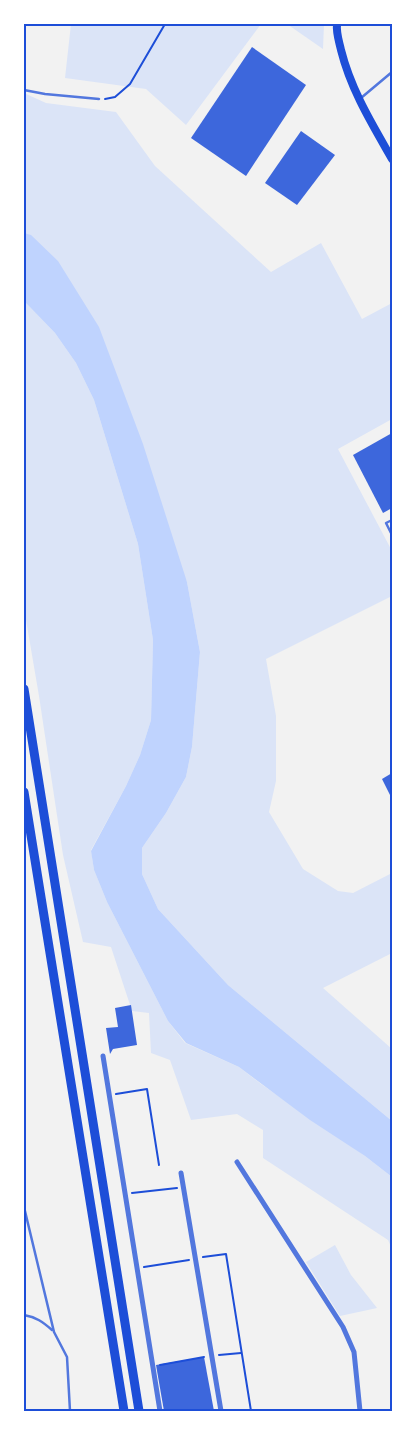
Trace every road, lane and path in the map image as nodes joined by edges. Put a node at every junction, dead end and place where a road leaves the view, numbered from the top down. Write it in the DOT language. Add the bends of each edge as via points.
graph roads {
  1 [pos="164,24"];
  2 [pos="337,24"];
  3 [pos="392,72"];
  4 [pos="24,90"];
  5 [pos="99,98"];
  6 [pos="359,100"];
  7 [pos="392,159"];
  8 [pos="392,520"];
  9 [pos="392,535"];
  10 [pos="24,689"];
  11 [pos="24,792"];
  12 [pos="103,1056"];
  13 [pos="109,1095"];
  14 [pos="237,1162"];
  15 [pos="159,1165"];
  16 [pos="181,1174"];
  17 [pos="183,1187"];
  18 [pos="125,1194"];
  19 [pos="24,1207"];
  20 [pos="24,1212"];
  21 [pos="195,1258"];
  22 [pos="137,1268"];
  23 [pos="24,1315"];
  24 [pos="54,1332"];
  25 [pos="241,1353"];
  26 [pos="212,1356"];
  27 [pos="153,1366"];
  28 [pos="70,1411"];
  29 [pos="124,1411"];
  30 [pos="139,1411"];
  31 [pos="160,1411"];
  32 [pos="221,1411"];
  33 [pos="251,1411"];
  34 [pos="360,1411"];
  1 -- 5 [label="path" via="130,84 116,97"];
  2 -- 6 [label="main road" via="345,66"];
  3 -- 6 [label="lane"];
  4 -- 5 [label="lane"];
  6 -- 7 [label="main road"];
  8 -- 9 [label="lane" via="386,523"];
  10 -- 30 [label="highway"];
  11 -- 29 [label="highway"];
  12 -- 13 [label="street"];
  13 -- 15 [label="path" via="147,1089"];
  13 -- 18 [label="street"];
  14 -- 34 [label="street" via="344,1327 354,1352"];
  16 -- 17 [label="street"];
  17 -- 18 [label="path"];
  17 -- 21 [label="street"];
  18 -- 22 [label="street"];
  19 -- 20 [label="lane"];
  20 -- 24 [label="lane"];
  21 -- 22 [label="path"];
  21 -- 25 [label="path" via="226,1254"];
  21 -- 26 [label="street"];
  22 -- 27 [label="street"];
  23 -- 24 [label="lane" via="35,1317"];
  24 -- 28 [label="lane" via="67,1357"];
  25 -- 26 [label="path"];
  25 -- 33 [label="path"];
  26 -- 27 [label="path"];
  26 -- 32 [label="street"];
  27 -- 31 [label="street"];
}
